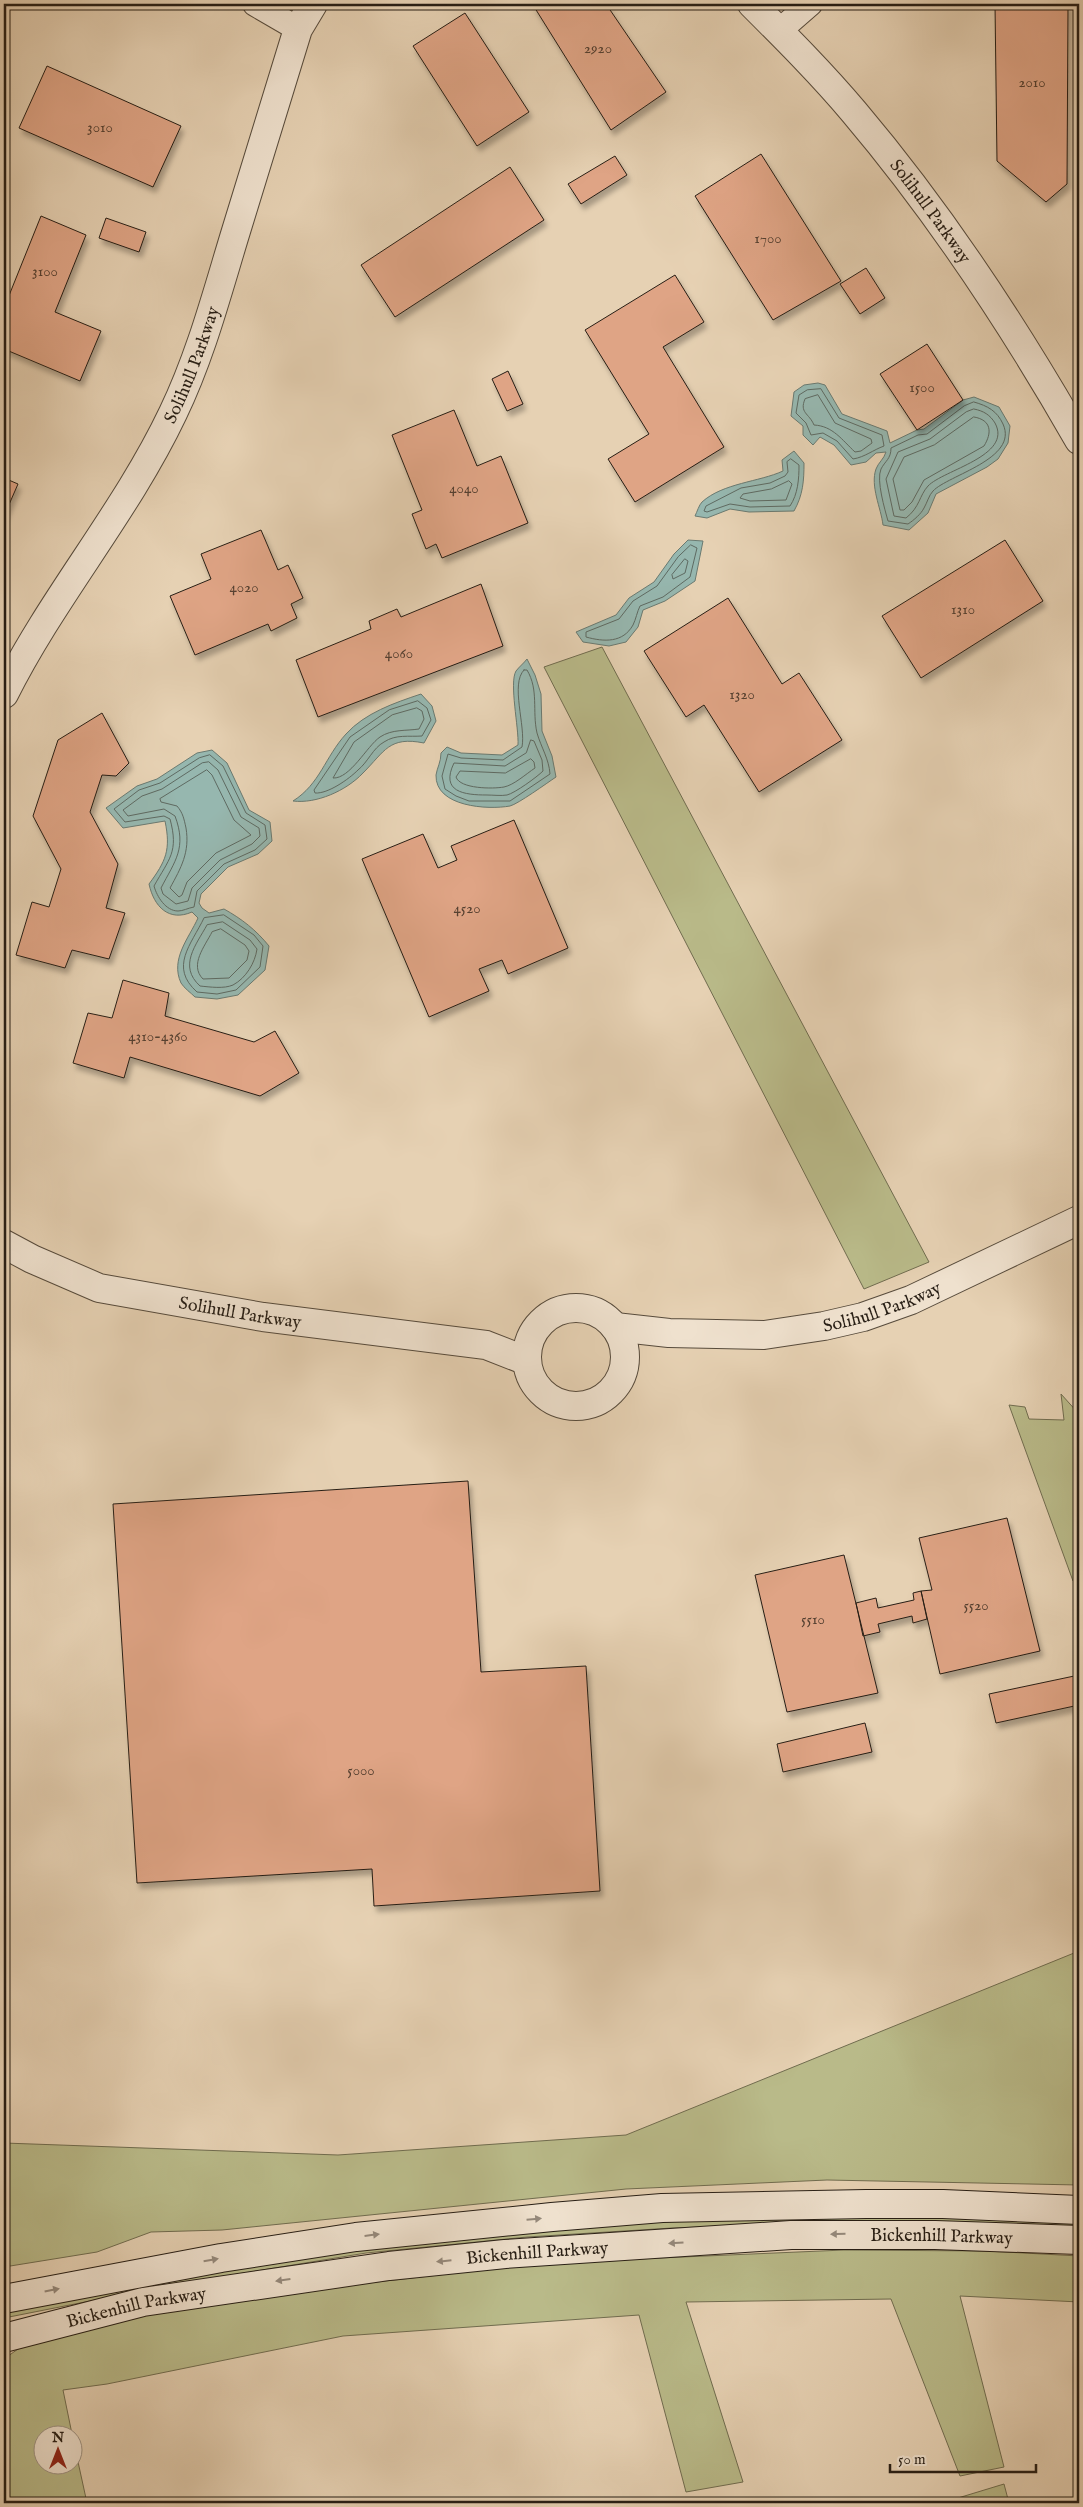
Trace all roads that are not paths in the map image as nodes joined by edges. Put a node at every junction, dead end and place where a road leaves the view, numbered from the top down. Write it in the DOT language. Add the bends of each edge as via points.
graph roads {
  1 [pos="255,4"];
  2 [pos="313,4"];
  3 [pos="752,4"];
  4 [pos="810,4"];
  5 [pos="298,29"];
  6 [pos="779,31"];
  7 [pos="1079,440"];
  8 [pos="4,694"];
  9 [pos="1079,1220"];
  10 [pos="4,1244"];
  11 [pos="616,1327"];
  12 [pos="669,1333"];
  13 [pos="530,1348"];
  14 [pos="625,1368"];
  15 [pos="1079,2210"];
  16 [pos="1079,2240"];
  17 [pos="4,2299"];
  18 [pos="4,2338"];
  1 -- 5 [label="street"];
  2 -- 5 [label="street, Solihull Parkway"];
  3 -- 6 [label="street, Solihull Parkway"];
  4 -- 6 [label="street"];
  5 -- 8 [label="street, Solihull Parkway" via="196,362 145,468 65,588"];
  6 -- 7 [label="street, Solihull Parkway" via="855,113 915,191 976,275"];
  9 -- 12 [label="street, Solihull Parkway" via="911,1300 863,1316 764,1335"];
  10 -- 13 [label="street, Solihull Parkway" via="99,1288 263,1317"];
  11 -- 12 [label="street, Solihull Parkway"];
  11 -- 13 [label="street" via="595,1312 573,1309 558,1312 547,1318"];
  11 -- 14 [label="street" via="625,1351"];
  12 -- 14 [label="street" via="646,1347"];
  13 -- 14 [label="street" via="529,1371 536,1386 563,1405 578,1407 608,1395 619,1383"];
  17 -- 15 [label="street, Bickenhill Parkway, one-way" via="221,2258 356,2237 562,2216 662,2208 942,2204"];
  16 -- 18 [label="street, Bickenhill Parkway, one-way" via="791,2235 505,2254 389,2266 144,2302"];
}
